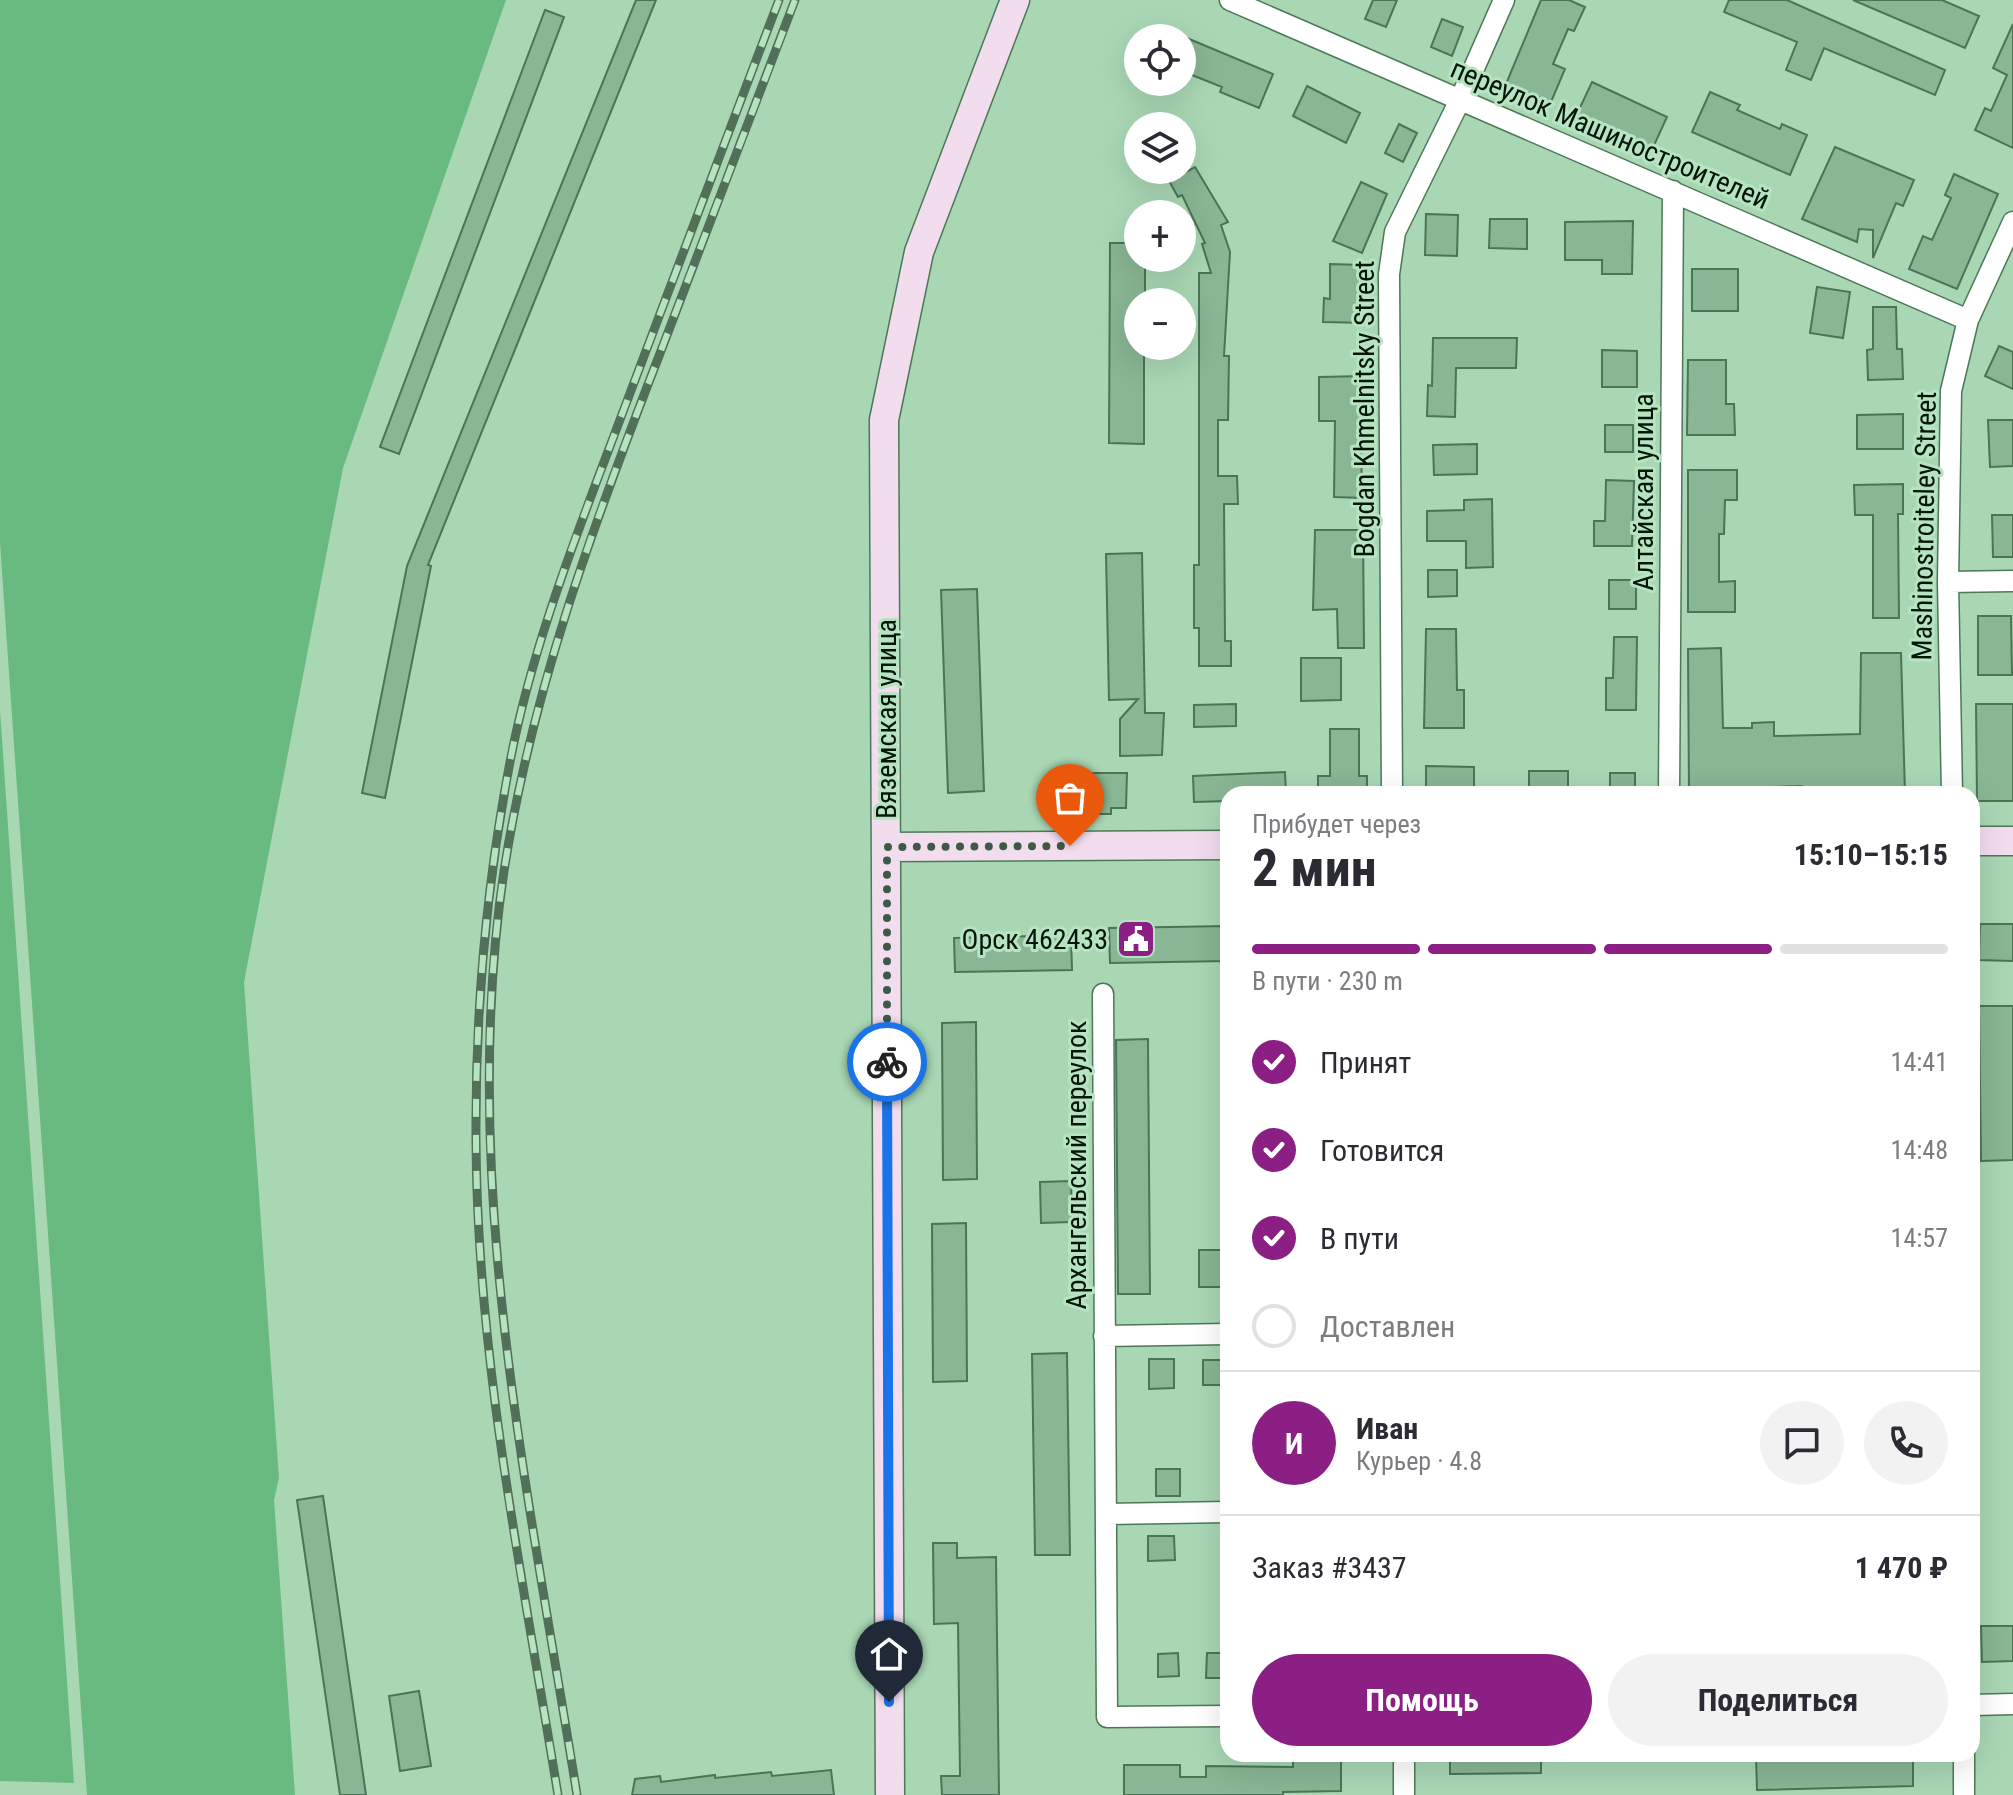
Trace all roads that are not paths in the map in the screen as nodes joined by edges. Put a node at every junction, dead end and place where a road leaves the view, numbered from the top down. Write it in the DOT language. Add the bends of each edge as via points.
graph roads {
  1 [pos="1015,0"];
  2 [pos="1230,0"];
  3 [pos="1504,0"];
  4 [pos="1253,5"];
  5 [pos="1460,100"];
  6 [pos="1673,191"];
  7 [pos="2013,222"];
  8 [pos="1968,320"];
  9 [pos="2013,581"];
  10 [pos="1948,582"];
  11 [pos="1392,786"];
  12 [pos="1669,786"];
  13 [pos="1952,786"];
  14 [pos="1980,841"];
  15 [pos="2013,841"];
  16 [pos="1220,845"];
  17 [pos="887,847"];
  18 [pos="1103,994"];
  19 [pos="1220,1334"];
  20 [pos="1104,1336"];
  21 [pos="1220,1512"];
  22 [pos="1106,1514"];
  23 [pos="2013,1704"];
  24 [pos="1980,1705"];
  25 [pos="1220,1716"];
  26 [pos="1404,1762"];
  27 [pos="1964,1762"];
  28 [pos="890,1795"];
  29 [pos="1404,1795"];
  30 [pos="1964,1795"];
  1 -- 17 [label="main road, Вяземская улица" via="919,252 884,420"];
  2 -- 4 [label="street, переулок Машиностроителей"];
  3 -- 5 [label="street, Bogdan Khmelnitsky Street"];
  4 -- 5 [label="street, переулок Машиностроителей"];
  5 -- 6 [label="street, переулок Машиностроителей"];
  5 -- 11 [label="street, Bogdan Khmelnitsky Street" via="1395,232 1389,274"];
  6 -- 8 [label="street, переулок Машиностроителей"];
  6 -- 12 [label="street, Алтайская улица"];
  7 -- 8 [label="street, Mashinostroiteley Street"];
  8 -- 10 [label="street, Mashinostroiteley Street" via="1951,391"];
  9 -- 10 [label="street"];
  10 -- 13 [label="street, Mashinostroiteley Street"];
  14 -- 15 [label="main road"];
  16 -- 17 [label="main road"];
  17 -- 28 [label="main road, Вяземская улица"];
  18 -- 20 [label="street, Архангельский переулок"];
  19 -- 20 [label="street"];
  20 -- 22 [label="street, Архангельский переулок"];
  21 -- 22 [label="street"];
  22 -- 25 [label="street, Архангельский переулок" via="1107,1717"];
  23 -- 24 [label="street"];
  26 -- 29 [label="street"];
  27 -- 30 [label="street"];
}
